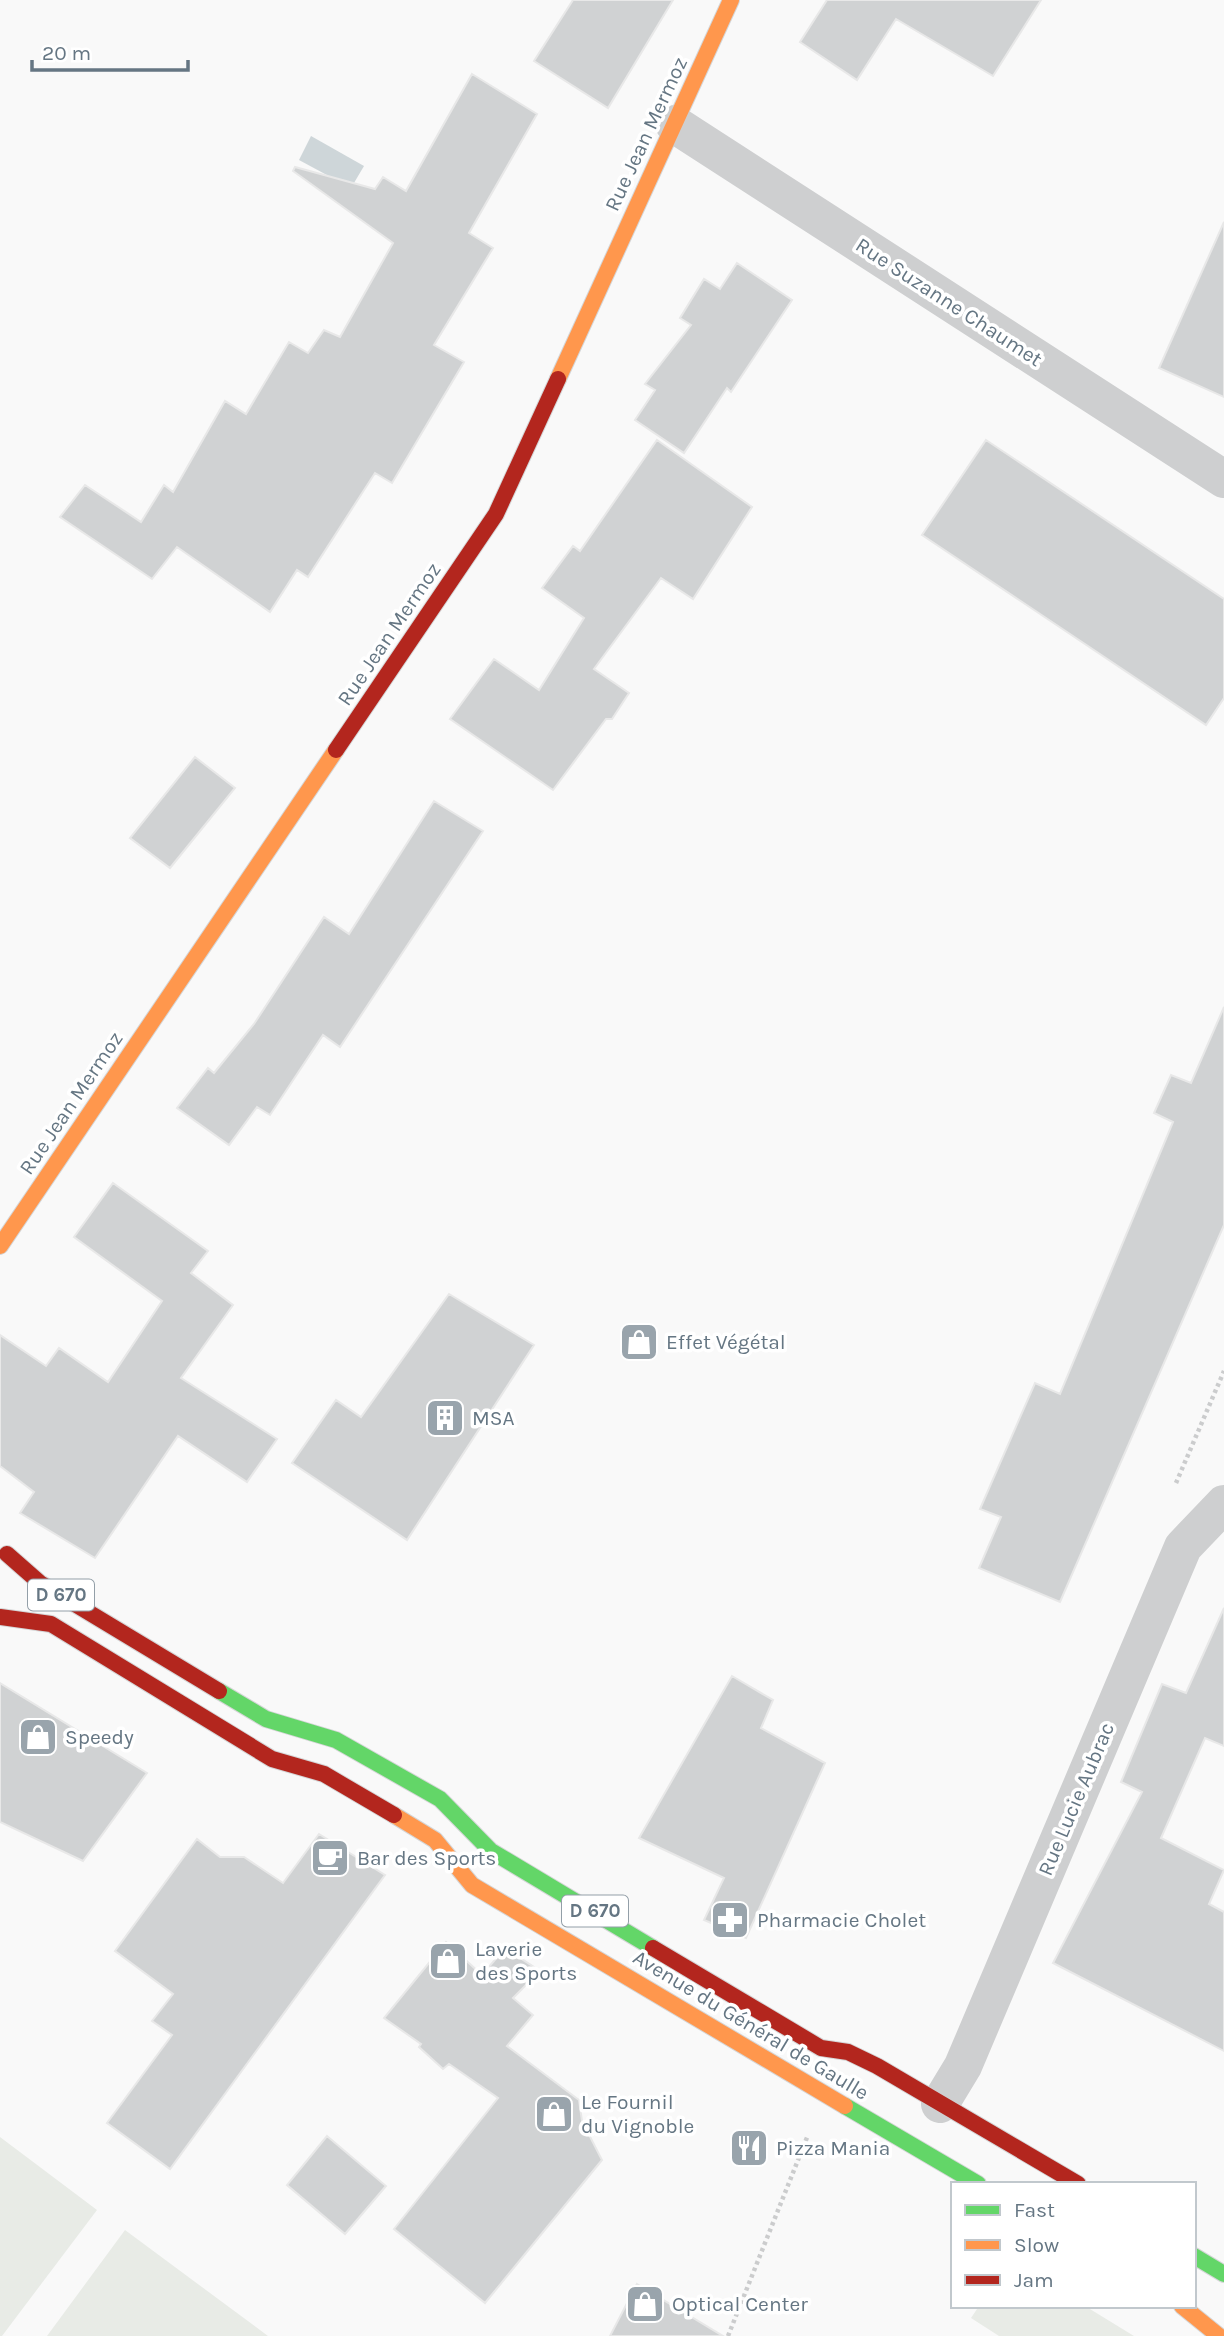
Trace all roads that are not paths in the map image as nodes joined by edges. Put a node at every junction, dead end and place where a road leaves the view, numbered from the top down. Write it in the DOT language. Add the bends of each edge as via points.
graph roads {
  1 [pos="730,0"];
  2 [pos="674,124"];
  3 [pos="1224,479"];
  4 [pos="0,1246"];
  5 [pos="1224,1504"];
  6 [pos="3,1548"];
  7 [pos="9,1575"];
  8 [pos="0,1617"];
  9 [pos="940,2104"];
  10 [pos="975,2182"];
  11 [pos="1075,2182"];
  12 [pos="1196,2257"];
  13 [pos="1224,2274"];
  14 [pos="1184,2308"];
  15 [pos="1219,2336"];
  1 -- 2 [label="main road, Rue Jean Mermoz"];
  2 -- 3 [label="street, Rue Suzanne Chaumet"];
  2 -- 4 [label="main road, Rue Jean Mermoz" via="496,514"];
  5 -- 9 [label="street, Rue Lucie Aubrac" via="1183,1547 963,2066"];
  6 -- 7 [label="main road"];
  6 -- 9 [label="main road, Avenue du Général de Gaulle / D 670" via="40,1583 266,1719 336,1740 440,1799 491,1851 821,2048 848,2052"];
  8 -- 10 [label="main road, Avenue du Général de Gaulle / D 670" via="51,1624 272,1759 324,1774 435,1840 472,1885"];
  9 -- 11 [label="main road, Avenue du Général de Gaulle / D 670"];
  12 -- 13 [label="main road"];
  14 -- 15 [label="main road"];
}
